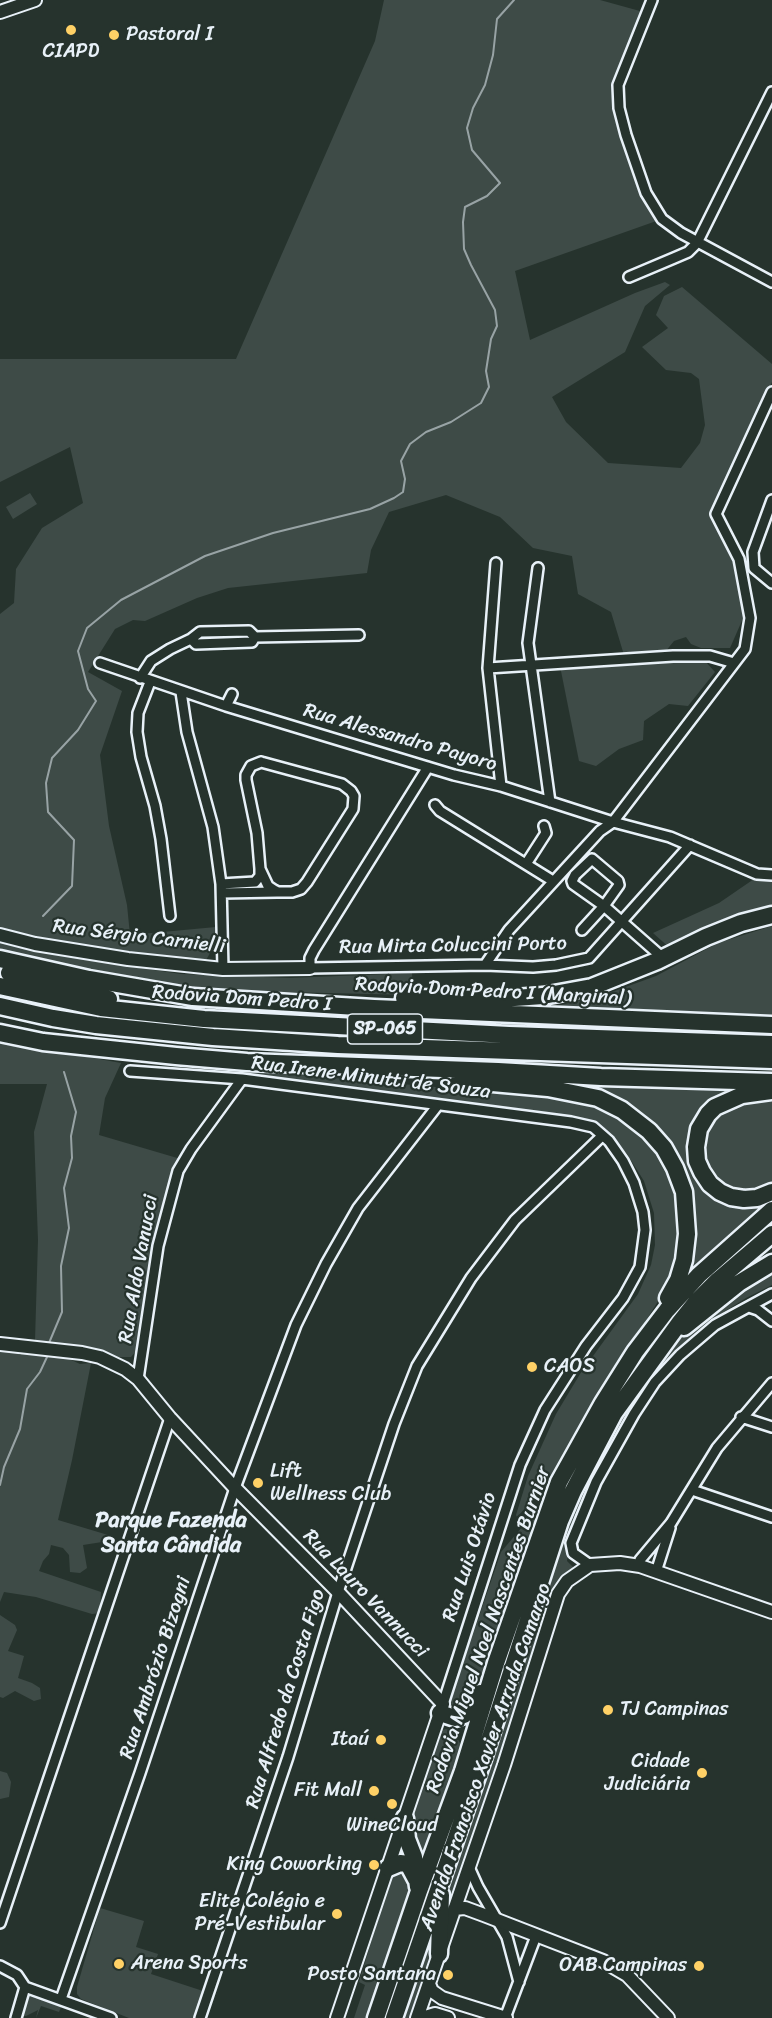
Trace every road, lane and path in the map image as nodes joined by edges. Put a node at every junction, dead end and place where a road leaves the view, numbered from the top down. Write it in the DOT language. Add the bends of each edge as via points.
graph roads {
  1 [pos="35,0"];
  2 [pos="652,0"];
  3 [pos="0,12"];
  4 [pos="772,92"];
  5 [pos="698,243"];
  6 [pos="629,277"];
  7 [pos="772,282"];
  8 [pos="771,396"];
  9 [pos="772,500"];
  10 [pos="496,563"];
  11 [pos="537,568"];
  12 [pos="772,583"];
  13 [pos="359,636"];
  14 [pos="100,663"];
  15 [pos="734,663"];
  16 [pos="530,664"];
  17 [pos="488,668"];
  18 [pos="140,678"];
  19 [pos="150,682"];
  20 [pos="182,692"];
  21 [pos="232,694"];
  22 [pos="226,706"];
  23 [pos="428,767"];
  24 [pos="501,786"];
  25 [pos="550,802"];
  26 [pos="435,805"];
  27 [pos="613,822"];
  28 [pos="544,826"];
  29 [pos="690,845"];
  30 [pos="526,864"];
  31 [pos="260,869"];
  32 [pos="772,874"];
  33 [pos="553,881"];
  34 [pos="222,889"];
  35 [pos="278,892"];
  36 [pos="604,906"];
  37 [pos="772,915"];
  38 [pos="170,916"];
  39 [pos="621,922"];
  40 [pos="582,930"];
  41 [pos="0,935"];
  42 [pos="663,958"];
  43 [pos="0,959"];
  44 [pos="485,965"];
  45 [pos="310,968"];
  46 [pos="0,969"];
  47 [pos="223,969"];
  48 [pos="0,987"];
  49 [pos="292,1002"];
  50 [pos="0,1006"];
  51 [pos="204,1019"];
  52 [pos="772,1025"];
  53 [pos="0,1031"];
  54 [pos="772,1044"];
  55 [pos="772,1060"];
  56 [pos="247,1062"];
  57 [pos="130,1071"];
  58 [pos="242,1079"];
  59 [pos="772,1082"];
  60 [pos="772,1091"];
  61 [pos="438,1105"];
  62 [pos="602,1136"];
  63 [pos="772,1192"];
  64 [pos="772,1210"];
  65 [pos="772,1234"];
  66 [pos="772,1263"];
  67 [pos="772,1294"];
  68 [pos="749,1306"];
  69 [pos="772,1321"];
  70 [pos="670,1335"];
  71 [pos="0,1344"];
  72 [pos="635,1352"];
  73 [pos="138,1379"];
  74 [pos="772,1383"];
  75 [pos="741,1417"];
  76 [pos="170,1418"];
  77 [pos="772,1427"];
  78 [pos="235,1488"];
  79 [pos="692,1490"];
  80 [pos="772,1517"];
  81 [pos="671,1523"];
  82 [pos="590,1565"];
  83 [pos="640,1566"];
  84 [pos="656,1572"];
  85 [pos="338,1592"];
  86 [pos="772,1612"];
  87 [pos="496,1663"];
  88 [pos="441,1709"];
  89 [pos="405,1818"];
  90 [pos="469,1867"];
  91 [pos="388,1868"];
  92 [pos="442,1877"];
  93 [pos="418,1885"];
  94 [pos="483,1896"];
  95 [pos="460,1909"];
  96 [pos="496,1920"];
  97 [pos="0,1923"];
  98 [pos="536,1936"];
  99 [pos="439,1954"];
  100 [pos="0,1966"];
  101 [pos="519,1982"];
  102 [pos="429,1984"];
  103 [pos="25,1987"];
  104 [pos="61,1999"];
  105 [pos="452,2001"];
  106 [pos="447,2017"];
  107 [pos="16,2018"];
  108 [pos="111,2018"];
  109 [pos="200,2018"];
  110 [pos="337,2018"];
  111 [pos="376,2018"];
  112 [pos="394,2018"];
  113 [pos="417,2018"];
  114 [pos="422,2018"];
  115 [pos="505,2018"];
  116 [pos="668,2018"];
  1 -- 3 [label="street"];
  2 -- 5 [label="street" via="618,85 619,108 646,193 662,219"];
  4 -- 5 [label="street"];
  5 -- 6 [label="street" via="675,258"];
  5 -- 7 [label="street"];
  8 -- 15 [label="street" via="716,514 739,559 750,618 745,649"];
  9 -- 12 [label="street" via="753,552 754,568"];
  10 -- 17 [label="street"];
  11 -- 16 [label="street" via="528,643"];
  13 -- 18 [label="street" via="255,637 252,642 196,644 191,639 151,661"];
  14 -- 18 [label="street, Rua Alessandro Payoro"];
  15 -- 16 [label="street" via="710,656 673,656"];
  15 -- 27 [label="street"];
  16 -- 17 [label="street"];
  16 -- 25 [label="street"];
  17 -- 24 [label="street"];
  18 -- 19 [label="street, Rua Alessandro Payoro"];
  19 -- 20 [label="street, Rua Alessandro Payoro"];
  19 -- 38 [label="street" via="138,713 137,732 161,839"];
  20 -- 22 [label="street, Rua Alessandro Payoro"];
  20 -- 34 [label="street" via="186,732 213,827"];
  21 -- 22 [label="street"];
  22 -- 23 [label="street, Rua Alessandro Payoro"];
  23 -- 24 [label="street, Rua Alessandro Payoro"];
  23 -- 45 [label="street" via="314,950"];
  24 -- 25 [label="street, Rua Alessandro Payoro"];
  25 -- 27 [label="street, Rua Alessandro Payoro"];
  26 -- 30 [label="street"];
  27 -- 29 [label="street, Rua Alessandro Payoro"];
  27 -- 33 [label="street"];
  28 -- 30 [label="street" via="546,833"];
  29 -- 32 [label="street, Rua Alessandro Payoro" via="757,874"];
  29 -- 39 [label="street, Rua Mirta Coluccini Porto"];
  30 -- 33 [label="street"];
  31 -- 34 [label="street" via="255,882"];
  31 -- 35 [label="street" via="268,886"];
  31 -- 35 [label="street" via="246,780 251,766 266,763 342,784 351,791 352,809 307,882 301,889"];
  33 -- 44 [label="street" via="509,930"];
  34 -- 35 [label="street"];
  34 -- 47 [label="street"];
  36 -- 36 [label="street" via="618,881 592,860 572,881"];
  36 -- 39 [label="street"];
  36 -- 40 [label="street"];
  37 -- 42 [label="highway" via="715,933"];
  39 -- 42 [label="street"];
  39 -- 44 [label="street, Rua Mirta Coluccini Porto" via="589,958 555,965"];
  41 -- 47 [label="street, Rua Sérgio Carnielli" via="128,959"];
  42 -- 49 [label="highway" via="592,987 543,996 352,997"];
  43 -- 49 [label="highway, Rodovia Dom Pedro I (Marginal) / SP-065" via="162,993"];
  44 -- 45 [label="street, Rua Mirta Coluccini Porto"];
  45 -- 47 [label="street, Rua Sérgio Carnielli"];
  46 -- 51 [label="highway"];
  48 -- 51 [label="highway, Rodovia Dom Pedro I / SP-065" via="101,1008"];
  49 -- 52 [label="highway, Rodovia Dom Pedro I (Marginal) / SP-065"];
  50 -- 55 [label="highway, Rodovia Dom Pedro I / SP-065" via="96,1025 213,1037"];
  51 -- 54 [label="highway, Rodovia Dom Pedro I / SP-065"];
  53 -- 56 [label="highway" via="43,1042"];
  56 -- 59 [label="highway, SP-065"];
  56 -- 72 [label="highway" via="548,1088 598,1098 636,1120 664,1148 675,1168 684,1192 687,1234 678,1281"];
  57 -- 58 [label="street, Rua Irene Minutti de Souza"];
  58 -- 61 [label="street, Rua Irene Minutti de Souza"];
  58 -- 73 [label="street, Rua Aldo Vanucci" via="178,1171 158,1246"];
  60 -- 63 [label="highway" via="742,1095 715,1107 699,1129 696,1147 702,1172 720,1192 744,1199"];
  61 -- 62 [label="street, Rua Irene Minutti de Souza" via="571,1122 593,1127"];
  61 -- 78 [label="street, Rua Ambrózio Bizogni" via="358,1208 326,1264 296,1325"];
  62 -- 85 [label="street, Rua Alfredo da Costa Figo" via="515,1220 471,1278 417,1366"];
  62 -- 88 [label="street, Rua Luis Otávio" via="623,1161 640,1202 645,1230 640,1267 545,1410 528,1446"];
  64 -- 72 [label="highway, Rodovia Miguel Noel Nascentes Burnier" via="677,1296"];
  65 -- 70 [label="highway, Rodovia Miguel Noel Nascentes Burnier" via="718,1280"];
  66 -- 70 [label="highway" via="739,1282"];
  67 -- 68 [label="street"];
  68 -- 69 [label="street"];
  68 -- 82 [label="street" via="680,1355 655,1382 634,1414 596,1482 571,1543 573,1553"];
  70 -- 92 [label="highway, Rodovia Miguel Noel Nascentes Burnier" via="614,1413 560,1521"];
  71 -- 73 [label="street, Rua Lauro Vannucci" via="100,1357"];
  72 -- 87 [label="highway, Rodovia Miguel Noel Nascentes Burnier" via="559,1482"];
  73 -- 76 [label="street, Rua Lauro Vannucci"];
  74 -- 75 [label="street"];
  75 -- 77 [label="street"];
  75 -- 79 [label="street"];
  76 -- 78 [label="street, Rua Lauro Vannucci"];
  76 -- 97 [label="street"];
  78 -- 85 [label="street, Rua Lauro Vannucci"];
  78 -- 104 [label="street, Rua Ambrózio Bizogni"];
  79 -- 80 [label="street"];
  79 -- 81 [label="street"];
  81 -- 83 [label="street" via="640,1560"];
  81 -- 84 [label="street"];
  82 -- 83 [label="street"];
  82 -- 90 [label="street, Avenida Francisco Xavier Arruda Camargo" via="567,1581 558,1594"];
  83 -- 84 [label="street"];
  84 -- 86 [label="street"];
  85 -- 88 [label="street, Rua Lauro Vannucci"];
  85 -- 109 [label="street, Rua Alfredo da Costa Figo" via="288,1757"];
  87 -- 88 [label="highway" via="473,1708 455,1718"];
  87 -- 93 [label="highway, Rodovia Miguel Noel Nascentes Burnier" via="463,1771"];
  88 -- 89 [label="street, Rua Luis Otávio"];
  89 -- 91 [label="street, Rua Luis Otávio"];
  89 -- 93 [label="highway"];
  90 -- 94 [label="street"];
  90 -- 95 [label="street, Avenida Francisco Xavier Arruda Camargo"];
  91 -- 93 [label="highway" via="408,1864"];
  91 -- 110 [label="street, Rua Luis Otávio"];
  92 -- 99 [label="highway"];
  92 -- 112 [label="highway, Rodovia Miguel Noel Nascentes Burnier"];
  93 -- 111 [label="highway, Rodovia Miguel Noel Nascentes Burnier"];
  94 -- 95 [label="street"];
  94 -- 96 [label="street"];
  95 -- 96 [label="street"];
  95 -- 99 [label="street, Avenida Francisco Xavier Arruda Camargo"];
  96 -- 98 [label="street"];
  96 -- 101 [label="street" via="507,1937"];
  98 -- 101 [label="street"];
  98 -- 116 [label="street" via="597,1958 627,1975"];
  99 -- 102 [label="street, Avenida Francisco Xavier Arruda Camargo"];
  100 -- 103 [label="street" via="17,1975"];
  101 -- 115 [label="street"];
  102 -- 105 [label="street" via="432,1991"];
  102 -- 113 [label="street, Avenida Francisco Xavier Arruda Camargo"];
  103 -- 104 [label="street"];
  103 -- 107 [label="street"];
  104 -- 108 [label="street"];
  105 -- 106 [label="street" via="443,2004"];
  105 -- 115 [label="street"];
  106 -- 114 [label="street" via="435,2014"];
}
